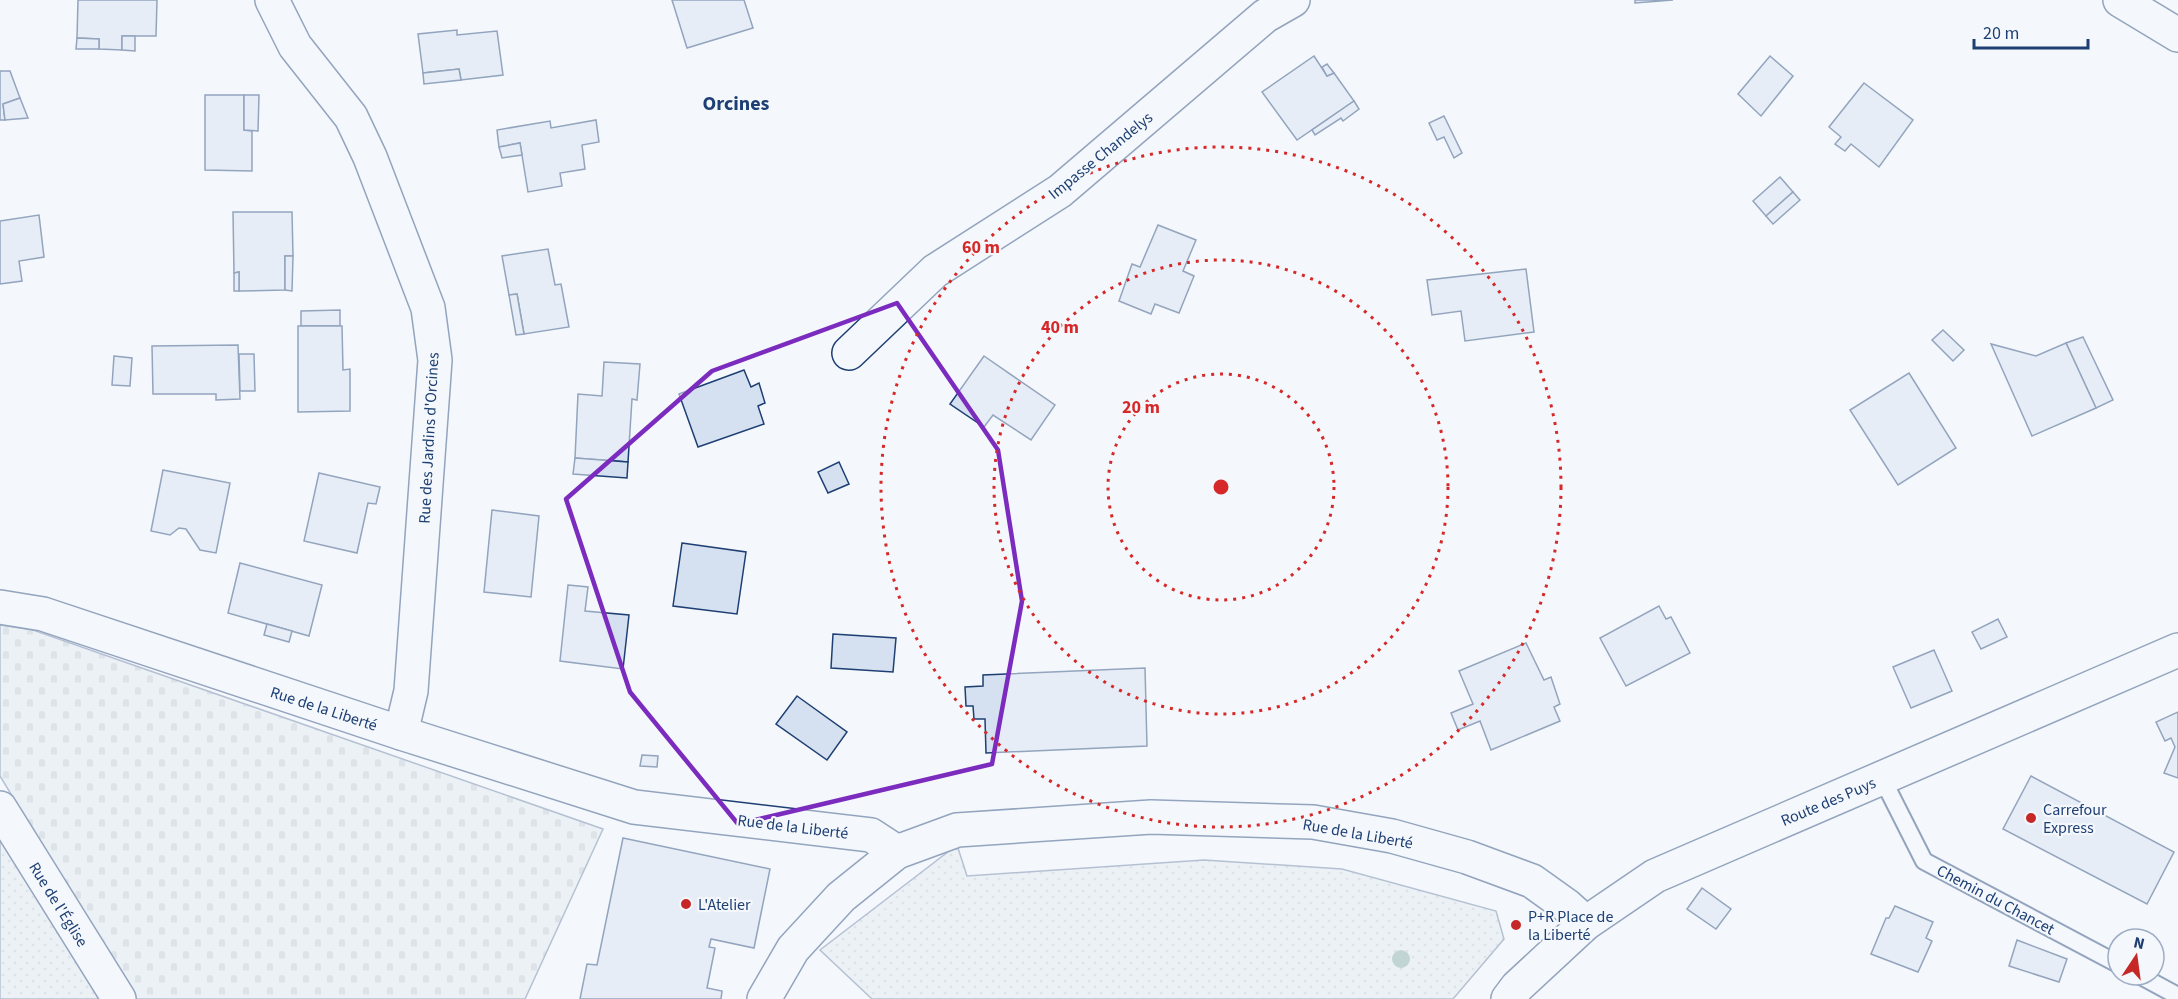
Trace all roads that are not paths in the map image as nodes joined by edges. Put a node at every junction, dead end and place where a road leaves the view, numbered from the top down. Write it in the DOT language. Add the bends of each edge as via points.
graph roads {
  1 [pos="272,0"];
  2 [pos="1293,0"];
  3 [pos="2120,0"];
  4 [pos="2178,35"];
  5 [pos="849,352"];
  6 [pos="0,607"];
  7 [pos="2178,650"];
  8 [pos="400,733"];
  9 [pos="1882,778"];
  10 [pos="0,808"];
  11 [pos="897,852"];
  12 [pos="1586,923"];
  13 [pos="2106,958"];
  14 [pos="2161,987"];
  15 [pos="2178,996"];
  16 [pos="119,999"];
  17 [pos="764,999"];
  18 [pos="1508,999"];
  1 -- 8 [label="street, Rue des Jardins d'Orcines" via="295,45 351,117 428,308 435,360 411,691"];
  2 -- 5 [label="street, Impasse Chandelys" via="1265,16 1060,191 935,271"];
  3 -- 4 [label="street"];
  6 -- 8 [label="street, Rue de la Liberté" via="42,614"];
  7 -- 9 [label="street, Route des Puys"];
  8 -- 11 [label="street, Rue de la Liberté" via="634,807 871,836"];
  9 -- 12 [label="street, Route des Puys" via="1655,876"];
  9 -- 13 [label="lane, Chemin du Chancet" via="1924,861"];
  10 -- 16 [label="street, Rue de l'Église"];
  11 -- 12 [label="street, Rue de la Liberté" via="957,830 980,828 1151,817 1313,822 1392,836 1532,881"];
  11 -- 17 [label="street" via="841,897 793,949"];
  12 -- 18 [label="street, Route des Puys"];
  14 -- 15 [label="lane"];
}
